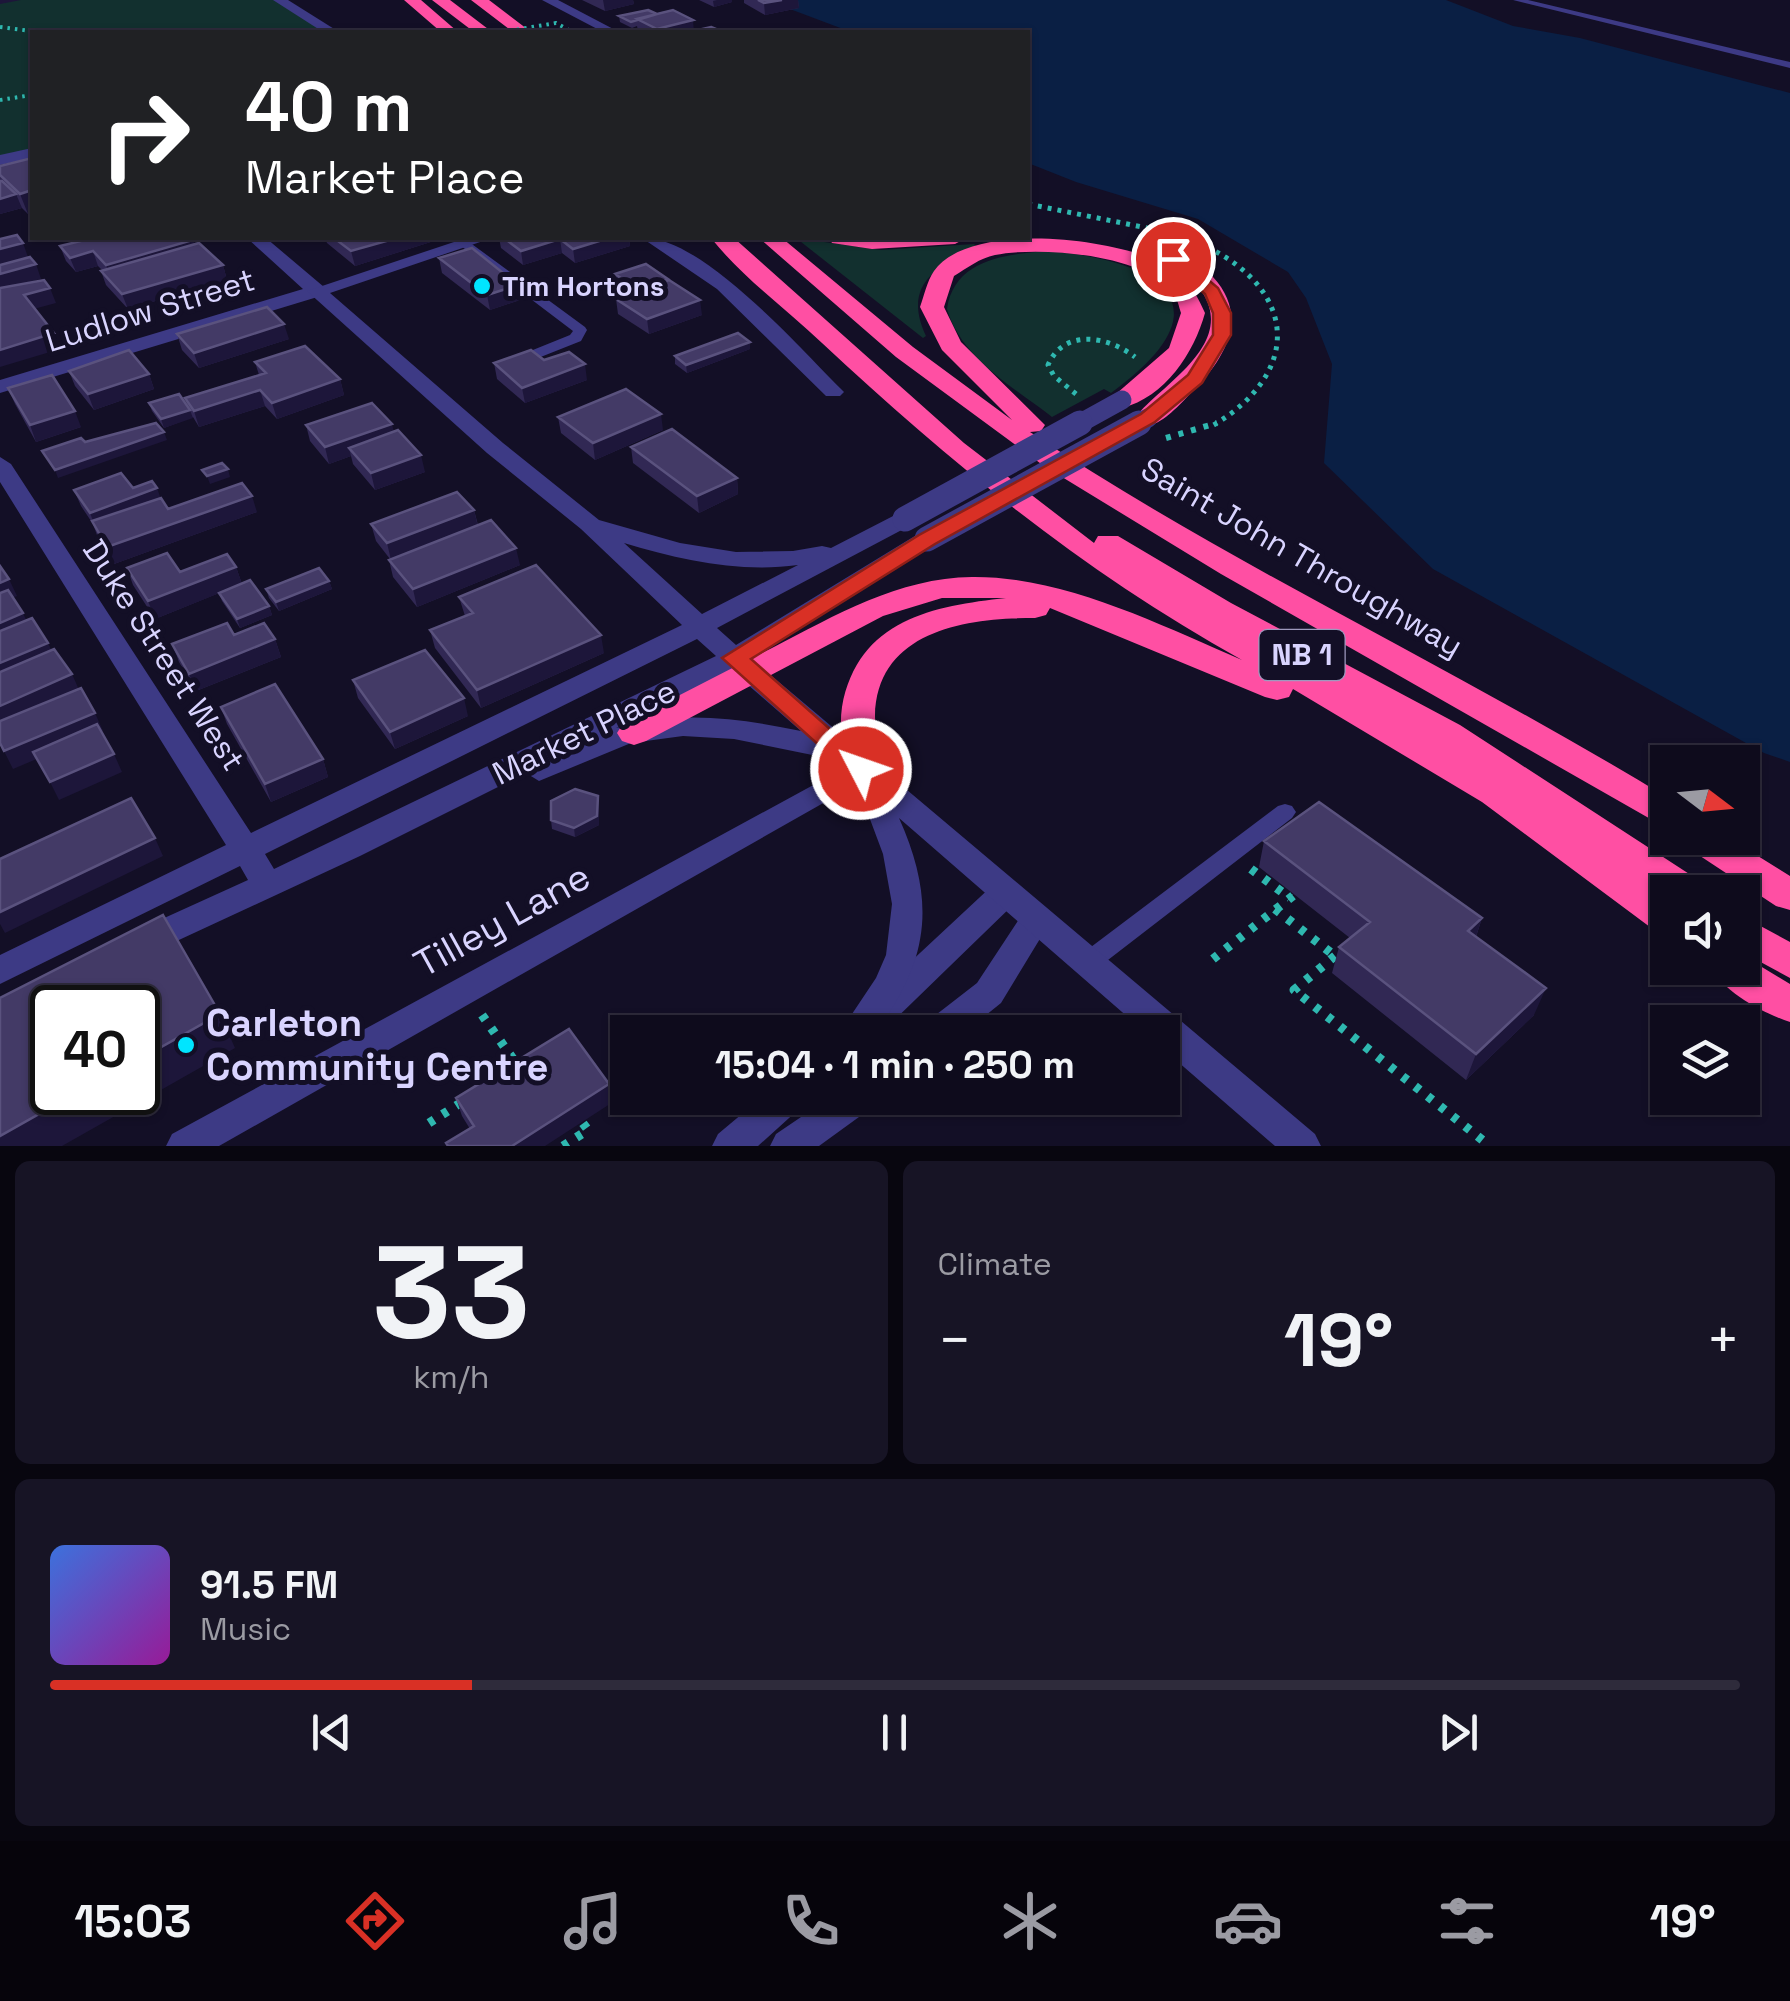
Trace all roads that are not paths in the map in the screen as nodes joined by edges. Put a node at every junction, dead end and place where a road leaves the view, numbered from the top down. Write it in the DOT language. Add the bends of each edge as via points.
graph roads {
  1 [pos="280,0"];
  2 [pos="412,0"];
  3 [pos="440,0"];
  4 [pos="479,0"];
  5 [pos="548,0"];
  6 [pos="1517,0"];
  7 [pos="329,30"];
  8 [pos="448,30"];
  9 [pos="481,30"];
  10 [pos="520,30"];
  11 [pos="608,30"];
  12 [pos="1790,65"];
  13 [pos="30,152"];
  14 [pos="0,160"];
  15 [pos="1030,231"];
  16 [pos="258,240"];
  17 [pos="474,240"];
  18 [pos="654,240"];
  19 [pos="724,240"];
  20 [pos="772,240"];
  21 [pos="856,240"];
  22 [pos="914,240"];
  23 [pos="317,291"];
  24 [pos="518,361"];
  25 [pos="0,388"];
  26 [pos="833,392"];
  27 [pos="1122,400"];
  28 [pos="918,416"];
  29 [pos="1148,418"];
  30 [pos="0,464"];
  31 [pos="1100,488"];
  32 [pos="589,524"];
  33 [pos="856,544"];
  34 [pos="1104,616"];
  35 [pos="699,627"];
  36 [pos="742,665"];
  37 [pos="634,733"];
  38 [pos="850,759"];
  39 [pos="1650,804"];
  40 [pos="1285,812"];
  41 [pos="246,846"];
  42 [pos="349,848"];
  43 [pos="1728,855"];
  44 [pos="1661,875"];
  45 [pos="268,885"];
  46 [pos="1005,892"];
  47 [pos="1790,895"];
  48 [pos="1650,904"];
  49 [pos="1650,915"];
  50 [pos="1036,920"];
  51 [pos="1760,943"];
  52 [pos="118,954"];
  53 [pos="1790,962"];
  54 [pos="1087,963"];
  55 [pos="0,970"];
  56 [pos="1759,985"];
  57 [pos="1790,1005"];
  58 [pos="869,1015"];
  59 [pos="876,1015"];
  60 [pos="962,1015"];
  61 [pos="767,1115"];
  62 [pos="836,1115"];
  63 [pos="802,1141"];
  64 [pos="184,1146"];
  65 [pos="731,1146"];
  66 [pos="1302,1146"];
  1 -- 7 [label="street"];
  2 -- 8 [label="highway"];
  3 -- 9 [label="highway"];
  4 -- 10 [label="highway"];
  5 -- 11 [label="street"];
  6 -- 12 [label="lane"];
  13 -- 14 [label="street"];
  15 -- 29 [label="highway" via="1082,232 1144,247 1173,259 1212,292 1222,335 1195,379"];
  16 -- 23 [label="street"];
  17 -- 23 [label="street, Ludlow Street"];
  17 -- 24 [label="lane" via="580,330 572,340"];
  18 -- 26 [label="street" via="724,285"];
  19 -- 28 [label="highway, NB 1"];
  20 -- 31 [label="highway, Saint John Throughway / NB 1" via="955,392"];
  21 -- 22 [label="highway"];
  23 -- 25 [label="street, Ludlow Street"];
  23 -- 32 [label="street"];
  27 -- 31 [label="highway" via="1174,359 1192,325 1191,306 1168,278 1118,254 1056,244 990,249 944,273 932,307 951,345"];
  27 -- 33 [label="street, Market Place, bridge"];
  28 -- 44 [label="highway, NB 1" via="1125,554 1506,768"];
  28 -- 48 [label="highway, NB 1" via="1114,571 1486,786"];
  29 -- 36 [label="street, Market Place, bridge" via="927,539"];
  30 -- 41 [label="street, Duke Street West"];
  31 -- 39 [label="highway, Saint John Throughway / NB 1"];
  32 -- 33 [label="street" via="666,549 726,559 781,559"];
  32 -- 35 [label="street"];
  33 -- 35 [label="street, Market Place"];
  34 -- 36 [label="highway" via="1048,594 944,586 908,594"];
  34 -- 38 [label="highway" via="1046,608 967,609 906,632 866,678"];
  34 -- 49 [label="highway" via="1337,718 1431,770"];
  35 -- 36 [label="street"];
  35 -- 41 [label="street, Market Place"];
  36 -- 37 [label="highway"];
  36 -- 38 [label="street"];
  36 -- 42 [label="street, Market Place"];
  37 -- 38 [label="street" via="726,729"];
  37 -- 42 [label="street"];
  38 -- 46 [label="street"];
  38 -- 58 [label="street" via="894,835 909,887 907,930 892,981"];
  38 -- 64 [label="street, Tilley Lane" via="464,990"];
  40 -- 54 [label="lane"];
  41 -- 45 [label="street, Duke Street West"];
  41 -- 55 [label="street, Market Place"];
  42 -- 45 [label="street, Market Place"];
  43 -- 47 [label="highway"];
  45 -- 52 [label="street, Market Place"];
  46 -- 50 [label="street"];
  46 -- 59 [label="street"];
  50 -- 54 [label="street"];
  50 -- 60 [label="street" via="990,993"];
  51 -- 53 [label="highway"];
  54 -- 66 [label="street"];
  56 -- 57 [label="highway"];
  61 -- 65 [label="street"];
  62 -- 63 [label="street"];
}
